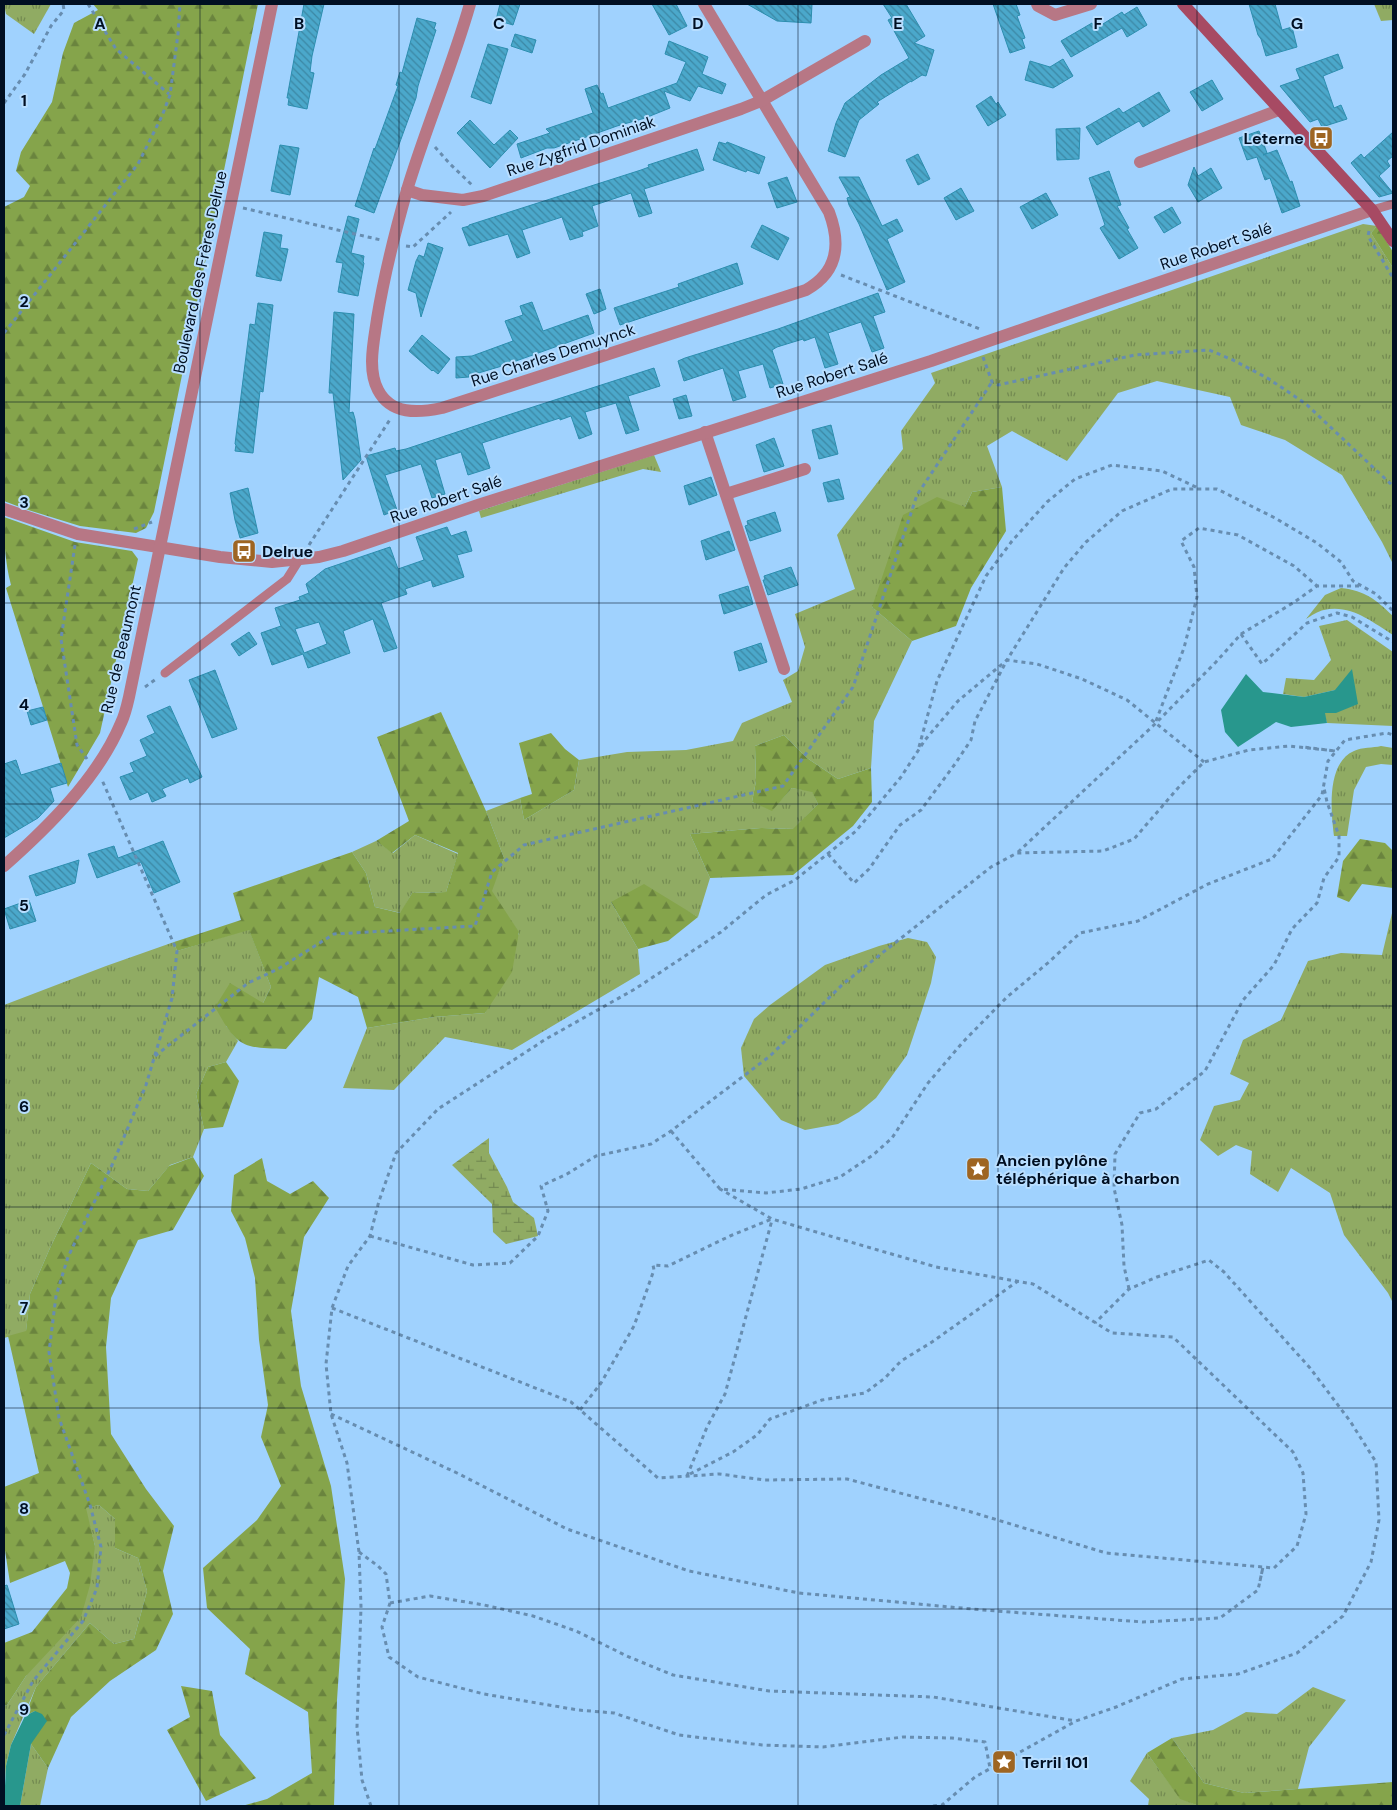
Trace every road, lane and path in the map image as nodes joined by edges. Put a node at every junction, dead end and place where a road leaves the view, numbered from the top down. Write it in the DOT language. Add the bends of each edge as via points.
graph roads {
  1 [pos="64,4"];
  2 [pos="88,4"];
  3 [pos="180,4"];
  4 [pos="272,4"];
  5 [pos="470,4"];
  6 [pos="704,4"];
  7 [pos="1036,4"];
  8 [pos="1091,4"];
  9 [pos="1184,4"];
  10 [pos="865,41"];
  11 [pos="170,95"];
  12 [pos="762,101"];
  13 [pos="4,103"];
  14 [pos="1280,110"];
  15 [pos="426,136"];
  16 [pos="1140,162"];
  17 [pos="408,190"];
  18 [pos="484,196"];
  19 [pos="463,200"];
  20 [pos="1393,204"];
  21 [pos="230,205"];
  22 [pos="1372,210"];
  23 [pos="1393,241"];
  24 [pos="394,244"];
  25 [pos="829,270"];
  26 [pos="4,332"];
  27 [pos="1002,337"];
  28 [pos="979,345"];
  29 [pos="992,382"];
  30 [pos="397,408"];
  31 [pos="705,432"];
  32 [pos="805,469"];
  33 [pos="1393,486"];
  34 [pos="1199,489"];
  35 [pos="726,494"];
  36 [pos="4,509"];
  37 [pos="167,517"];
  38 [pos="133,530"];
  39 [pos="161,547"];
  40 [pos="299,560"];
  41 [pos="1317,586"];
  42 [pos="1362,586"];
  43 [pos="1393,611"];
  44 [pos="1241,634"];
  45 [pos="1393,642"];
  46 [pos="1007,660"];
  47 [pos="784,670"];
  48 [pos="165,673"];
  49 [pos="1155,724"];
  50 [pos="1393,735"];
  51 [pos="1303,747"];
  52 [pos="1336,751"];
  53 [pos="917,752"];
  54 [pos="1204,762"];
  55 [pos="1324,785"];
  56 [pos="1017,853"];
  57 [pos="828,854"];
  58 [pos="4,866"];
  59 [pos="177,951"];
  60 [pos="154,1056"];
  61 [pos="671,1131"];
  62 [pos="720,1189"];
  63 [pos="772,1219"];
  64 [pos="370,1236"];
  65 [pos="1018,1281"];
  66 [pos="1129,1289"];
  67 [pos="332,1308"];
  68 [pos="1095,1322"];
  69 [pos="580,1410"];
  70 [pos="331,1414"];
  71 [pos="687,1476"];
  72 [pos="359,1552"];
  73 [pos="1263,1568"];
  74 [pos="1260,1581"];
  75 [pos="390,1603"];
  76 [pos="1076,1721"];
  77 [pos="4,1735"];
  78 [pos="990,1768"];
  79 [pos="371,1806"];
  80 [pos="933,1806"];
  1 -- 13 [label="path" via="64,10"];
  2 -- 11 [label="path" via="116,48"];
  3 -- 11 [label="path"];
  4 -- 21 [label="street, Boulevard des Frères Delrue"];
  5 -- 15 [label="street"];
  6 -- 12 [label="street"];
  7 -- 8 [label="street" via="1055,15"];
  9 -- 14 [label="street"];
  10 -- 12 [label="street, Rue Zygfrid Dominiak"];
  11 -- 26 [label="path" via="138,164"];
  12 -- 18 [label="street, Rue Zygfrid Dominiak"];
  12 -- 25 [label="street" via="829,212 836,243"];
  14 -- 16 [label="street"];
  14 -- 22 [label="street"];
  15 -- 17 [label="street"];
  15 -- 18 [label="path"];
  17 -- 19 [label="street, Rue Zygfrid Dominiak"];
  17 -- 24 [label="street"];
  18 -- 19 [label="street, Rue Zygfrid Dominiak"];
  19 -- 24 [label="path" via="413,247"];
  20 -- 22 [label="lane"];
  21 -- 24 [label="path"];
  21 -- 37 [label="street, Boulevard des Frères Delrue"];
  22 -- 23 [label="street"];
  22 -- 27 [label="street, Rue Robert Salé"];
  24 -- 30 [label="street" via="381,296 373,377 378,391"];
  25 -- 27 [label="path"];
  25 -- 30 [label="street, Rue Charles Demuynck" via="824,278 806,290 442,408 421,412"];
  27 -- 28 [label="street, Rue Robert Salé"];
  28 -- 29 [label="path"];
  28 -- 31 [label="street, Rue Robert Salé"];
  29 -- 33 [label="path" via="998,385 1135,354 1209,350 1270,380 1306,404"];
  29 -- 60 [label="path" via="917,494 853,687 783,786 524,845 492,872 475,926 334,934 278,969 248,983"];
  30 -- 40 [label="path"];
  31 -- 35 [label="street"];
  31 -- 40 [label="street, Rue Robert Salé" via="344,551"];
  32 -- 35 [label="street"];
  34 -- 42 [label="path" via="1217,489 1275,518 1317,543 1341,562 1353,580"];
  34 -- 46 [label="path" via="1172,489 1122,511 1086,542 1064,568"];
  34 -- 53 [label="path" via="1162,470 1112,465 1075,479 1047,502 986,576 937,681"];
  35 -- 47 [label="street"];
  36 -- 39 [label="street, Rue Robert Salé" via="78,534"];
  37 -- 38 [label="path"];
  37 -- 39 [label="street, Boulevard des Frères Delrue"];
  39 -- 40 [label="street, Rue Robert Salé" via="246,560"];
  39 -- 58 [label="street, Rue de Beaumont" via="122,722 105,753 72,799"];
  40 -- 48 [label="lane" via="287,579"];
  41 -- 42 [label="path"];
  41 -- 44 [label="path"];
  41 -- 49 [label="path" via="1294,566 1238,535 1199,528 1181,541 1194,567 1197,597 1184,648"];
  42 -- 43 [label="path" via="1376,594"];
  44 -- 45 [label="path" via="1262,664 1307,623 1337,613 1352,617"];
  44 -- 49 [label="path"];
  46 -- 49 [label="path" via="1037,664 1082,679 1127,700"];
  46 -- 53 [label="path" via="958,701"];
  46 -- 57 [label="path" via="975,721 971,740 920,810 900,824 869,869 854,883"];
  49 -- 54 [label="path"];
  49 -- 56 [label="path"];
  50 -- 52 [label="path" via="1388,733 1345,740"];
  51 -- 52 [label="path"];
  52 -- 54 [label="path" via="1289,746 1250,750"];
  52 -- 55 [label="path" via="1328,760"];
  53 -- 57 [label="path" via="901,777 856,831"];
  54 -- 56 [label="path" via="1134,839 1103,850"];
  55 -- 62 [label="path" via="1322,795 1272,858 1208,884 1138,921 1080,933 1007,997 963,1042 928,1083 892,1138 873,1155 840,1177 802,1188 766,1193"];
  55 -- 66 [label="path" via="1339,836 1339,857 1324,878 1317,903 1292,930 1274,965 1243,1000 1205,1071 1156,1109 1140,1113 1115,1154 1114,1188"];
  56 -- 61 [label="path" via="991,866 843,984 770,1056"];
  57 -- 64 [label="path" via="795,880 766,896 721,932 635,989 546,1039 438,1109 396,1153"];
  59 -- 60 [label="path" via="172,998"];
  60 -- 77 [label="path" via="146,1085 113,1162 68,1256 56,1296 49,1352 59,1418 90,1505 101,1547 97,1588 83,1621 33,1681"];
  61 -- 62 [label="path"];
  61 -- 64 [label="path" via="651,1144 596,1156 541,1186 548,1211 538,1236 510,1263 473,1265"];
  62 -- 63 [label="path"];
  63 -- 65 [label="path" via="936,1267"];
  63 -- 69 [label="path" via="668,1266 653,1265 634,1326 602,1383"];
  63 -- 71 [label="path" via="725,1394"];
  64 -- 67 [label="path" via="348,1266"];
  65 -- 68 [label="path" via="1033,1284"];
  65 -- 71 [label="path" via="901,1361 865,1392 822,1400 770,1420 757,1435 732,1452"];
  66 -- 68 [label="path"];
  66 -- 76 [label="path" via="1209,1260 1224,1272 1310,1368 1376,1462 1379,1520 1371,1562 1343,1616 1297,1653 1238,1674 1182,1679"];
  67 -- 69 [label="path" via="571,1402"];
  67 -- 70 [label="path" via="326,1364"];
  68 -- 73 [label="path" via="1112,1333 1172,1337 1294,1452 1303,1473 1304,1522 1297,1546 1274,1568"];
  69 -- 71 [label="path" via="658,1478"];
  70 -- 72 [label="path" via="347,1463"];
  70 -- 73 [label="path" via="567,1529 689,1571 799,1593 1143,1622 1220,1618 1258,1590"];
  71 -- 73 [label="path" via="719,1474 765,1480 847,1479 1106,1553"];
  72 -- 75 [label="path" via="386,1574"];
  72 -- 79 [label="path" via="362,1607 357,1727 362,1780"];
  73 -- 74 [label="path"];
  75 -- 76 [label="path" via="430,1596 533,1616 576,1631 629,1658 673,1675 769,1691 933,1697"];
  75 -- 78 [label="path" via="382,1627 389,1657 418,1677 484,1694 614,1713 679,1735 762,1746 823,1747 903,1737 985,1742"];
  76 -- 78 [label="path"];
  78 -- 80 [label="path" via="942,1805"];
}
